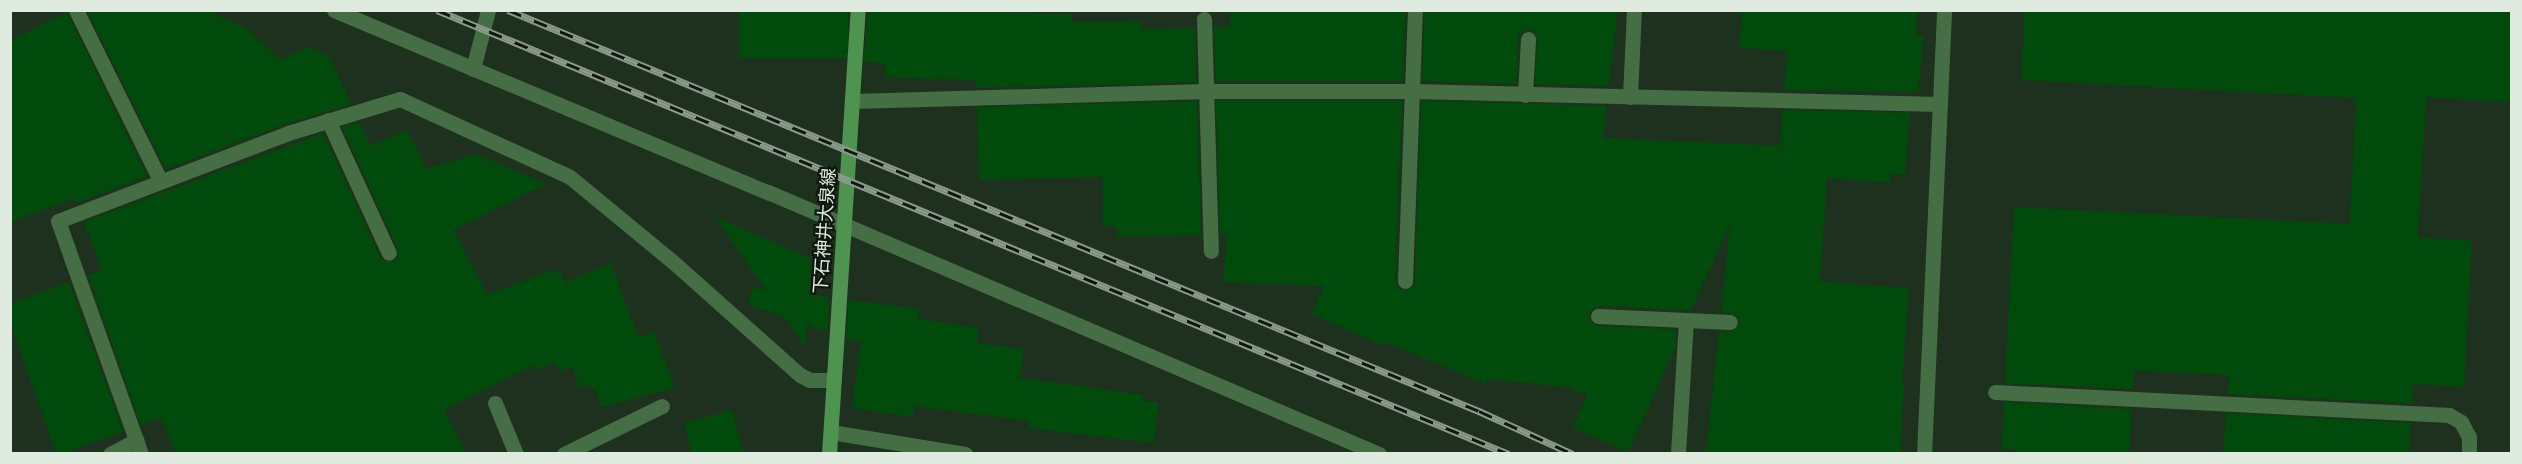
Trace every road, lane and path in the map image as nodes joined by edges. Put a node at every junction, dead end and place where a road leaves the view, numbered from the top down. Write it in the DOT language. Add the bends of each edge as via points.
graph roads {
  1 [pos="75,10"];
  2 [pos="334,10"];
  3 [pos="488,10"];
  4 [pos="858,10"];
  5 [pos="1415,10"];
  6 [pos="1634,10"];
  7 [pos="1944,10"];
  8 [pos="1204,19"];
  9 [pos="1528,39"];
  10 [pos="473,69"];
  11 [pos="1207,91"];
  12 [pos="1413,91"];
  13 [pos="1525,95"];
  14 [pos="1630,97"];
  15 [pos="852,101"];
  16 [pos="1940,104"];
  17 [pos="328,120"];
  18 [pos="160,180"];
  19 [pos="844,225"];
  20 [pos="1211,251"];
  21 [pos="389,253"];
  22 [pos="1405,281"];
  23 [pos="1598,316"];
  24 [pos="1686,320"];
  25 [pos="1730,322"];
  26 [pos="834,380"];
  27 [pos="1995,392"];
  28 [pos="495,403"];
  29 [pos="662,405"];
  30 [pos="831,432"];
  31 [pos="139,447"];
  32 [pos="110,453"];
  33 [pos="516,453"];
  34 [pos="564,453"];
  35 [pos="829,453"];
  36 [pos="965,453"];
  37 [pos="1379,453"];
  38 [pos="1678,453"];
  39 [pos="1924,453"];
  40 [pos="2469,453"];
  1 -- 18 [label="street"];
  2 -- 10 [label="street"];
  3 -- 10 [label="street"];
  4 -- 15 [label="main road, 下石神井大泉線"];
  5 -- 12 [label="street"];
  6 -- 14 [label="street"];
  7 -- 16 [label="street"];
  8 -- 11 [label="street"];
  9 -- 13 [label="street"];
  10 -- 19 [label="street"];
  11 -- 12 [label="street"];
  11 -- 15 [label="street"];
  11 -- 20 [label="street"];
  12 -- 13 [label="street"];
  12 -- 22 [label="street"];
  13 -- 14 [label="street"];
  14 -- 16 [label="street"];
  15 -- 19 [label="main road, 下石神井大泉線"];
  16 -- 39 [label="street"];
  17 -- 18 [label="street"];
  17 -- 21 [label="street"];
  17 -- 26 [label="street" via="400,99 570,177 800,375 810,380"];
  18 -- 31 [label="street" via="58,221"];
  19 -- 26 [label="main road, 下石神井大泉線"];
  19 -- 37 [label="street"];
  23 -- 24 [label="street"];
  24 -- 25 [label="street"];
  24 -- 38 [label="street"];
  26 -- 30 [label="main road, 下石神井大泉線"];
  27 -- 40 [label="street" via="2449,415 2461,422 2469,437"];
  28 -- 33 [label="street"];
  29 -- 34 [label="street"];
  30 -- 35 [label="main road, 下石神井大泉線"];
  30 -- 36 [label="street"];
  31 -- 32 [label="street"];
}
